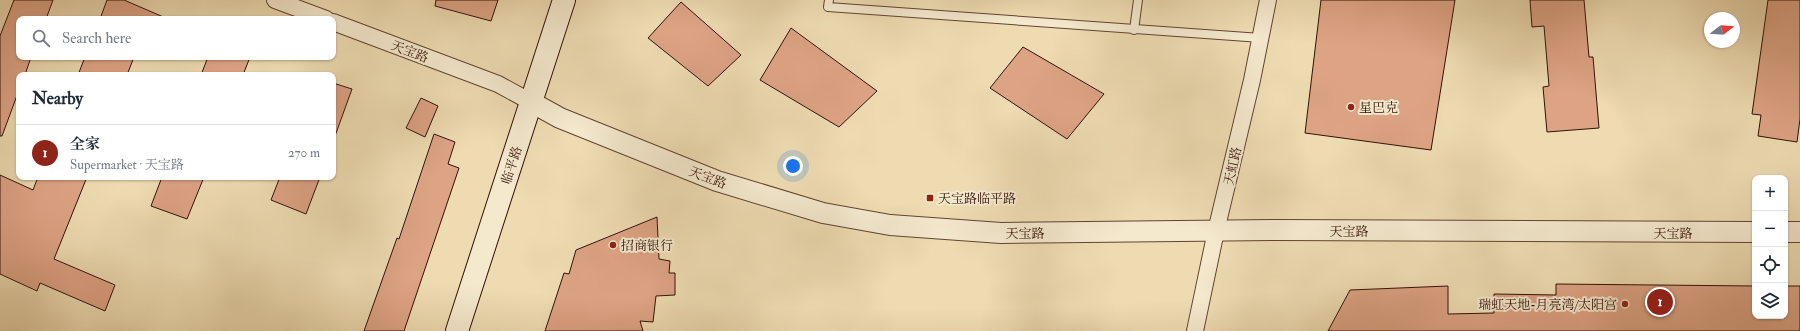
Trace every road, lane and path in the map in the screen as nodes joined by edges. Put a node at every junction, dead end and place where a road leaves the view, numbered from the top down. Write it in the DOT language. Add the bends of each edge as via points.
graph roads {
  1 [pos="275,0"];
  2 [pos="564,0"];
  3 [pos="829,0"];
  4 [pos="1138,0"];
  5 [pos="1268,0"];
  6 [pos="318,16"];
  7 [pos="336,23"];
  8 [pos="1134,30"];
  9 [pos="1261,38"];
  10 [pos="531,102"];
  11 [pos="1216,231"];
  12 [pos="1752,232"];
  13 [pos="1788,232"];
  14 [pos="1800,232"];
  15 [pos="457,331"];
  16 [pos="1195,331"];
  1 -- 6 [label="street"];
  2 -- 10 [label="main road, 临平路"];
  3 -- 8 [label="lane" via="828,7"];
  4 -- 8 [label="lane"];
  5 -- 9 [label="street, 天虹路"];
  7 -- 10 [label="street, 天宝路" via="498,84"];
  8 -- 9 [label="lane"];
  9 -- 11 [label="street, 天虹路"];
  10 -- 11 [label="street, 天宝路" via="560,118 716,181 831,215 890,225 987,232"];
  10 -- 15 [label="main road, 临平路"];
  11 -- 12 [label="street, 天宝路"];
  11 -- 16 [label="street, 天虹路"];
  13 -- 14 [label="street"];
}
